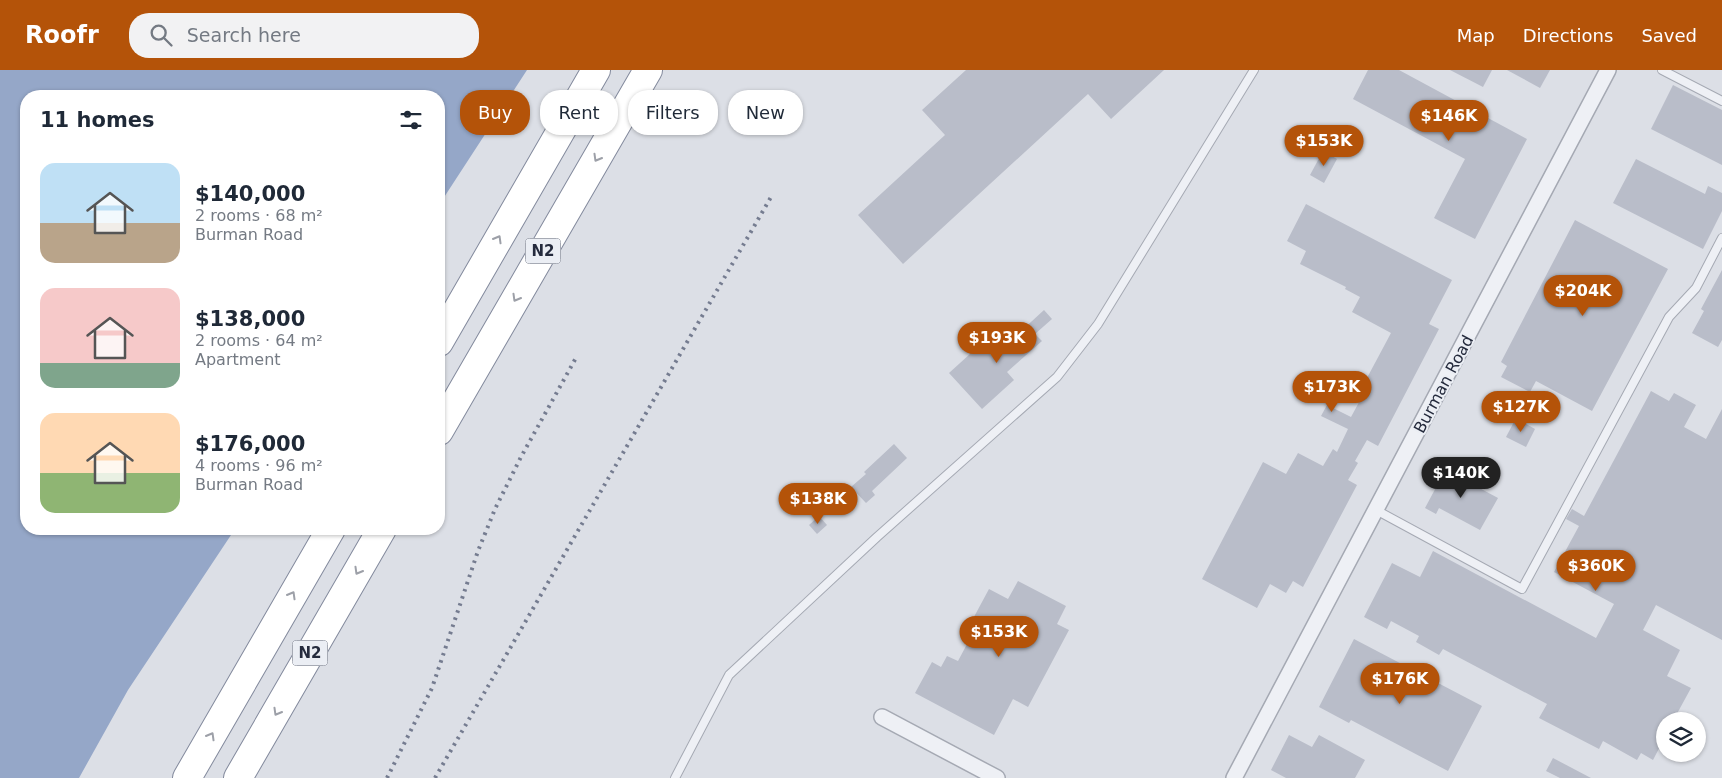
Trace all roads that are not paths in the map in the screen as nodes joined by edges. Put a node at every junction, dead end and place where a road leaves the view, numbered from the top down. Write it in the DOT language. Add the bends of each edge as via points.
graph roads {
  1 [pos="596,70"];
  2 [pos="648,70"];
  3 [pos="1254,70"];
  4 [pos="1608,70"];
  5 [pos="1662,70"];
  6 [pos="1722,101"];
  7 [pos="1722,238"];
  8 [pos="445,332"];
  9 [pos="445,421"];
  10 [pos="1376,510"];
  11 [pos="328,535"];
  12 [pos="379,535"];
  13 [pos="882,717"];
  14 [pos="186,778"];
  15 [pos="238,778"];
  16 [pos="675,778"];
  17 [pos="997,778"];
  18 [pos="1234,778"];
  8 -- 1 [label="highway, N2, one-way"];
  2 -- 9 [label="highway, N2, one-way"];
  3 -- 16 [label="lane" via="1098,324 1057,378 729,675"];
  4 -- 10 [label="street, Burman Road"];
  5 -- 6 [label="lane"];
  7 -- 10 [label="lane" via="1696,288 1669,317 1522,588"];
  10 -- 18 [label="street, Burman Road"];
  14 -- 11 [label="highway, N2, one-way"];
  12 -- 15 [label="highway, N2, one-way"];
  13 -- 17 [label="street"];
}
